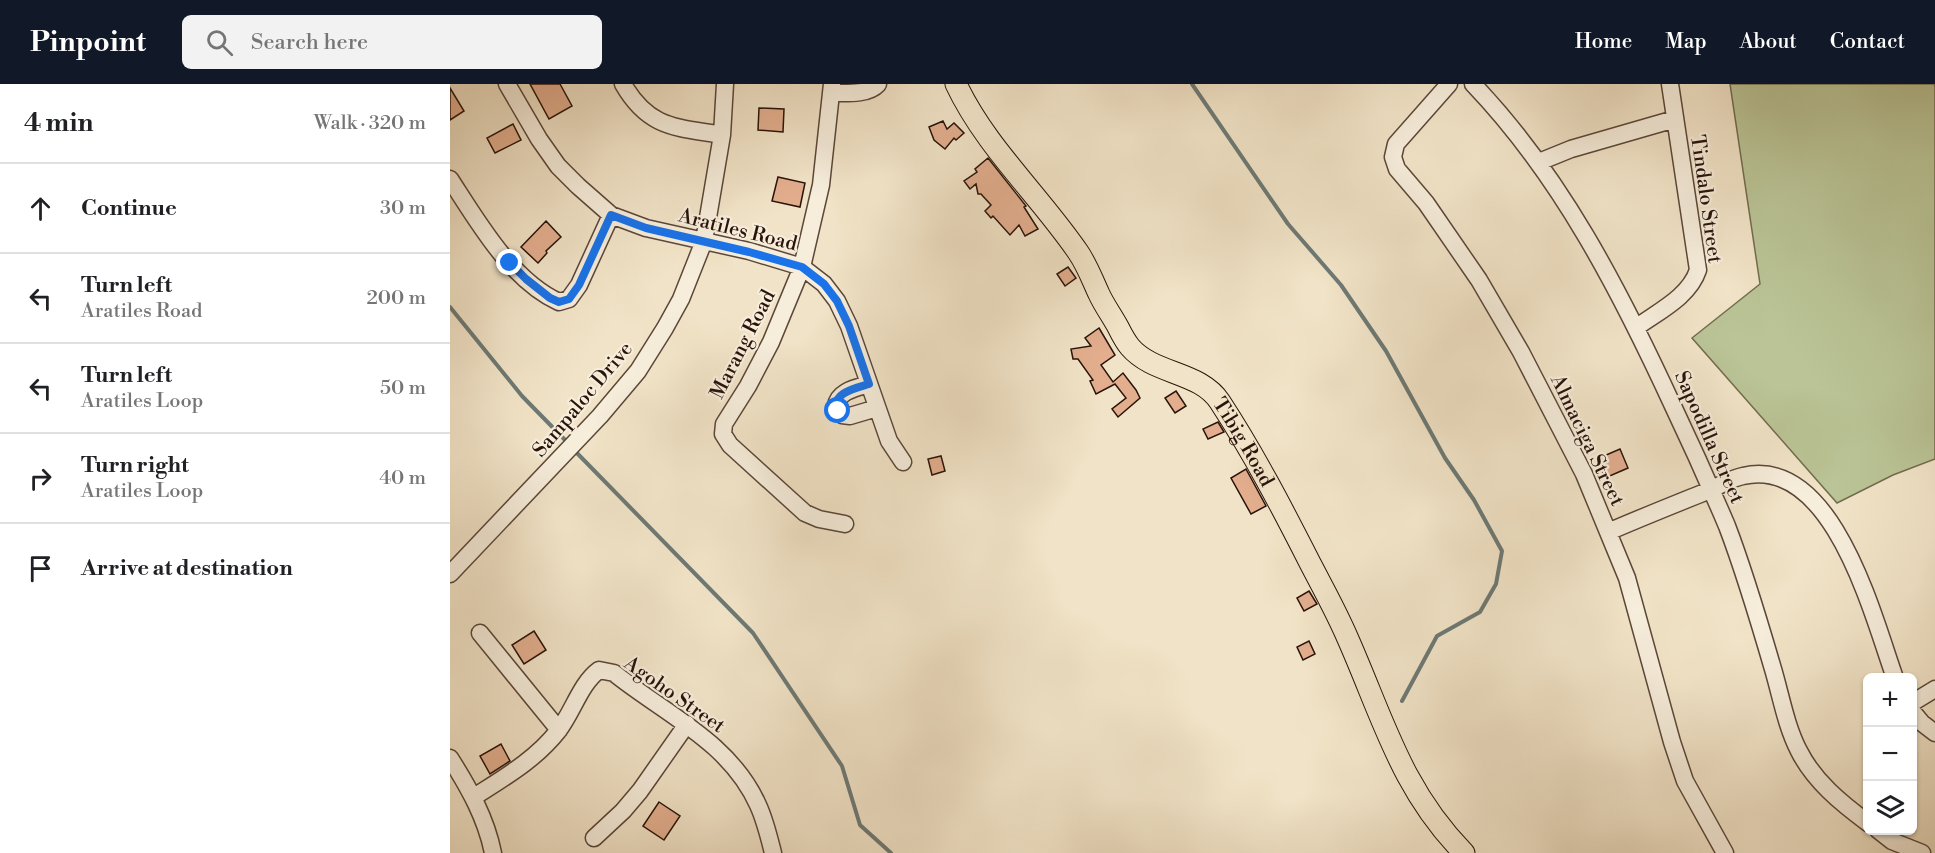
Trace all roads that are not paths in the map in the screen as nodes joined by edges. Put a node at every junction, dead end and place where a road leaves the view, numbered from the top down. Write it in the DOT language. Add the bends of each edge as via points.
graph roads {
  1 [pos="507,84"];
  2 [pos="623,84"];
  3 [pos="725,84"];
  4 [pos="878,84"];
  5 [pos="956,84"];
  6 [pos="1449,84"];
  7 [pos="1473,84"];
  8 [pos="1670,84"];
  9 [pos="831,89"];
  10 [pos="1675,119"];
  11 [pos="722,135"];
  12 [pos="1539,162"];
  13 [pos="450,180"];
  14 [pos="611,215"];
  15 [pos="704,241"];
  16 [pos="802,267"];
  17 [pos="1637,327"];
  18 [pos="869,384"];
  19 [pos="876,408"];
  20 [pos="903,462"];
  21 [pos="1711,489"];
  22 [pos="845,524"];
  23 [pos="1608,532"];
  24 [pos="450,574"];
  25 [pos="480,633"];
  26 [pos="1893,673"];
  27 [pos="1935,689"];
  28 [pos="1917,700"];
  29 [pos="1917,717"];
  30 [pos="687,724"];
  31 [pos="559,730"];
  32 [pos="1935,733"];
  33 [pos="450,758"];
  34 [pos="474,797"];
  35 [pos="1863,819"];
  36 [pos="1884,835"];
  37 [pos="594,838"];
  38 [pos="493,853"];
  39 [pos="773,853"];
  40 [pos="1464,853"];
  41 [pos="1725,853"];
  42 [pos="1922,853"];
  1 -- 14 [label="street, Aratiles Road" via="558,166"];
  2 -- 11 [label="street" via="642,111 663,124"];
  3 -- 11 [label="street, Sampaloc Drive"];
  4 -- 9 [label="street" via="862,92"];
  5 -- 40 [label="main road, Tibig Road" via="983,129 1078,253 1128,345 1143,360 1203,386 1218,399 1264,475 1348,638 1413,789"];
  6 -- 23 [label="street, Almaciga Street" via="1396,144 1393,157 1397,169 1426,203 1479,280 1521,352 1584,474"];
  7 -- 12 [label="street, Sapodilla Street"];
  8 -- 10 [label="street, Tindalo Street"];
  9 -- 16 [label="street, Marang Road" via="821,185"];
  10 -- 12 [label="street" via="1571,148"];
  10 -- 17 [label="street, Tindalo Street" via="1698,270 1687,291"];
  11 -- 15 [label="street, Sampaloc Drive"];
  12 -- 17 [label="street, Sapodilla Street"];
  13 -- 14 [label="street" via="510,263 559,302 569,299 579,285"];
  14 -- 15 [label="street, Aratiles Road" via="646,228"];
  15 -- 16 [label="street, Aratiles Road"];
  15 -- 24 [label="street, Sampaloc Drive" via="681,299 638,371"];
  16 -- 18 [label="street, Aratiles Road" via="824,284 837,301"];
  16 -- 22 [label="street, Marang Road" via="771,342 724,424 723,434 730,445 805,513"];
  17 -- 21 [label="street, Sapodilla Street"];
  18 -- 19 [label="street, Aratiles Road"];
  18 -- 19 [label="street" via="842,394 836,406 842,415 850,416"];
  19 -- 20 [label="street, Aratiles Road" via="889,441"];
  21 -- 23 [label="street"];
  21 -- 26 [label="street" via="1743,476 1771,474 1795,483 1814,501 1863,582"];
  21 -- 35 [label="street, Sapodilla Street" via="1744,574 1799,752 1824,787"];
  23 -- 41 [label="street, Almaciga Street" via="1630,590 1686,781"];
  25 -- 31 [label="street"];
  27 -- 28 [label="street"];
  29 -- 32 [label="street"];
  30 -- 31 [label="street, Agoho Street" via="614,673 599,670 590,677"];
  30 -- 37 [label="street" via="640,792"];
  30 -- 39 [label="street, Agoho Street" via="714,745 746,783 758,804"];
  31 -- 34 [label="street, Agoho Street" via="537,755"];
  33 -- 34 [label="street"];
  34 -- 38 [label="street"];
  36 -- 42 [label="street"];
}
